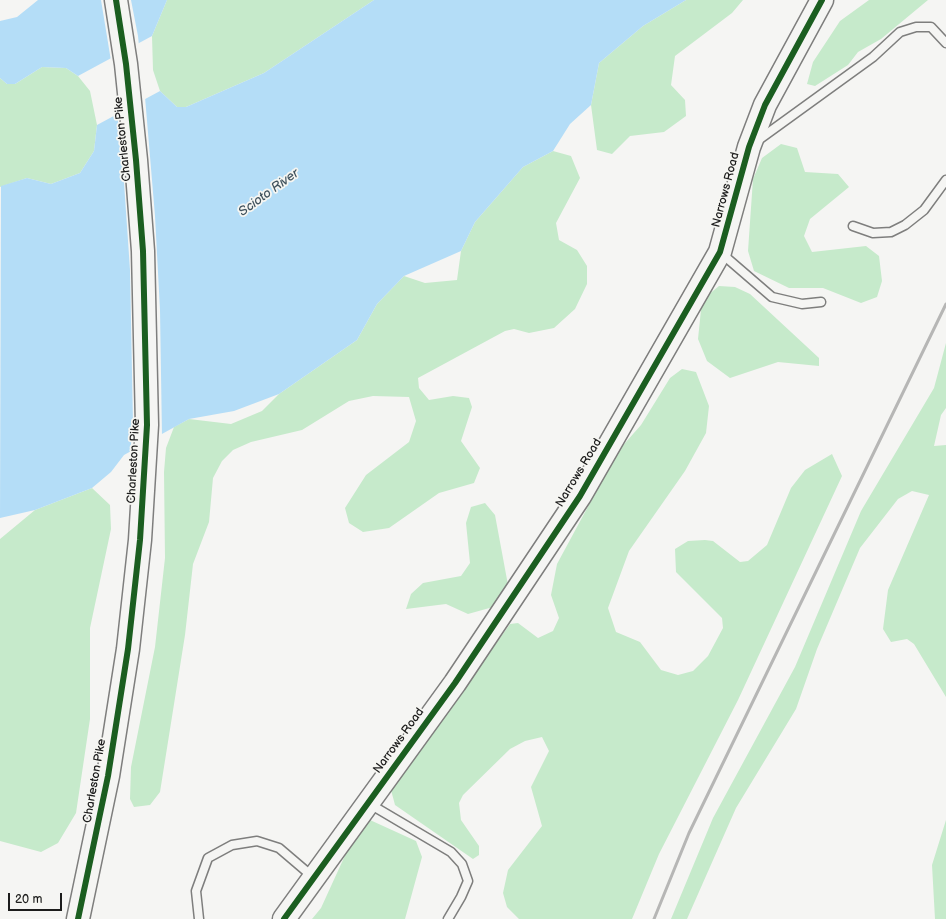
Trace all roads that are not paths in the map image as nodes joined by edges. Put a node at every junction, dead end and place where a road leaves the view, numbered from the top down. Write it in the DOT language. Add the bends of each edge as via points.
graph roads {
  1 [pos="116,0"];
  2 [pos="822,0"];
  3 [pos="946,43"];
  4 [pos="749,147"];
  5 [pos="946,180"];
  6 [pos="853,226"];
  7 [pos="720,252"];
  8 [pos="821,302"];
  9 [pos="368,803"];
  10 [pos="313,877"];
  11 [pos="78,919"];
  12 [pos="199,919"];
  13 [pos="284,919"];
  14 [pos="448,919"];
  1 -- 11 [label="street, Charleston Pike" via="126,64 143,252 148,425 140,540 128,649 108,776"];
  2 -- 4 [label="street, Narrows Road" via="765,105"];
  3 -- 4 [label="lane" via="931,27 916,27 900,32 873,57"];
  4 -- 7 [label="street, Narrows Road"];
  5 -- 6 [label="lane" via="924,210 891,232 873,233"];
  7 -- 8 [label="lane" via="772,297 802,304"];
  7 -- 9 [label="street, Narrows Road" via="580,496 455,683"];
  9 -- 10 [label="street, Narrows Road"];
  9 -- 14 [label="lane" via="451,852 462,864 468,881"];
  10 -- 12 [label="lane" via="279,848 256,841 232,845 208,858 196,891"];
  10 -- 13 [label="street, Narrows Road"];
}
